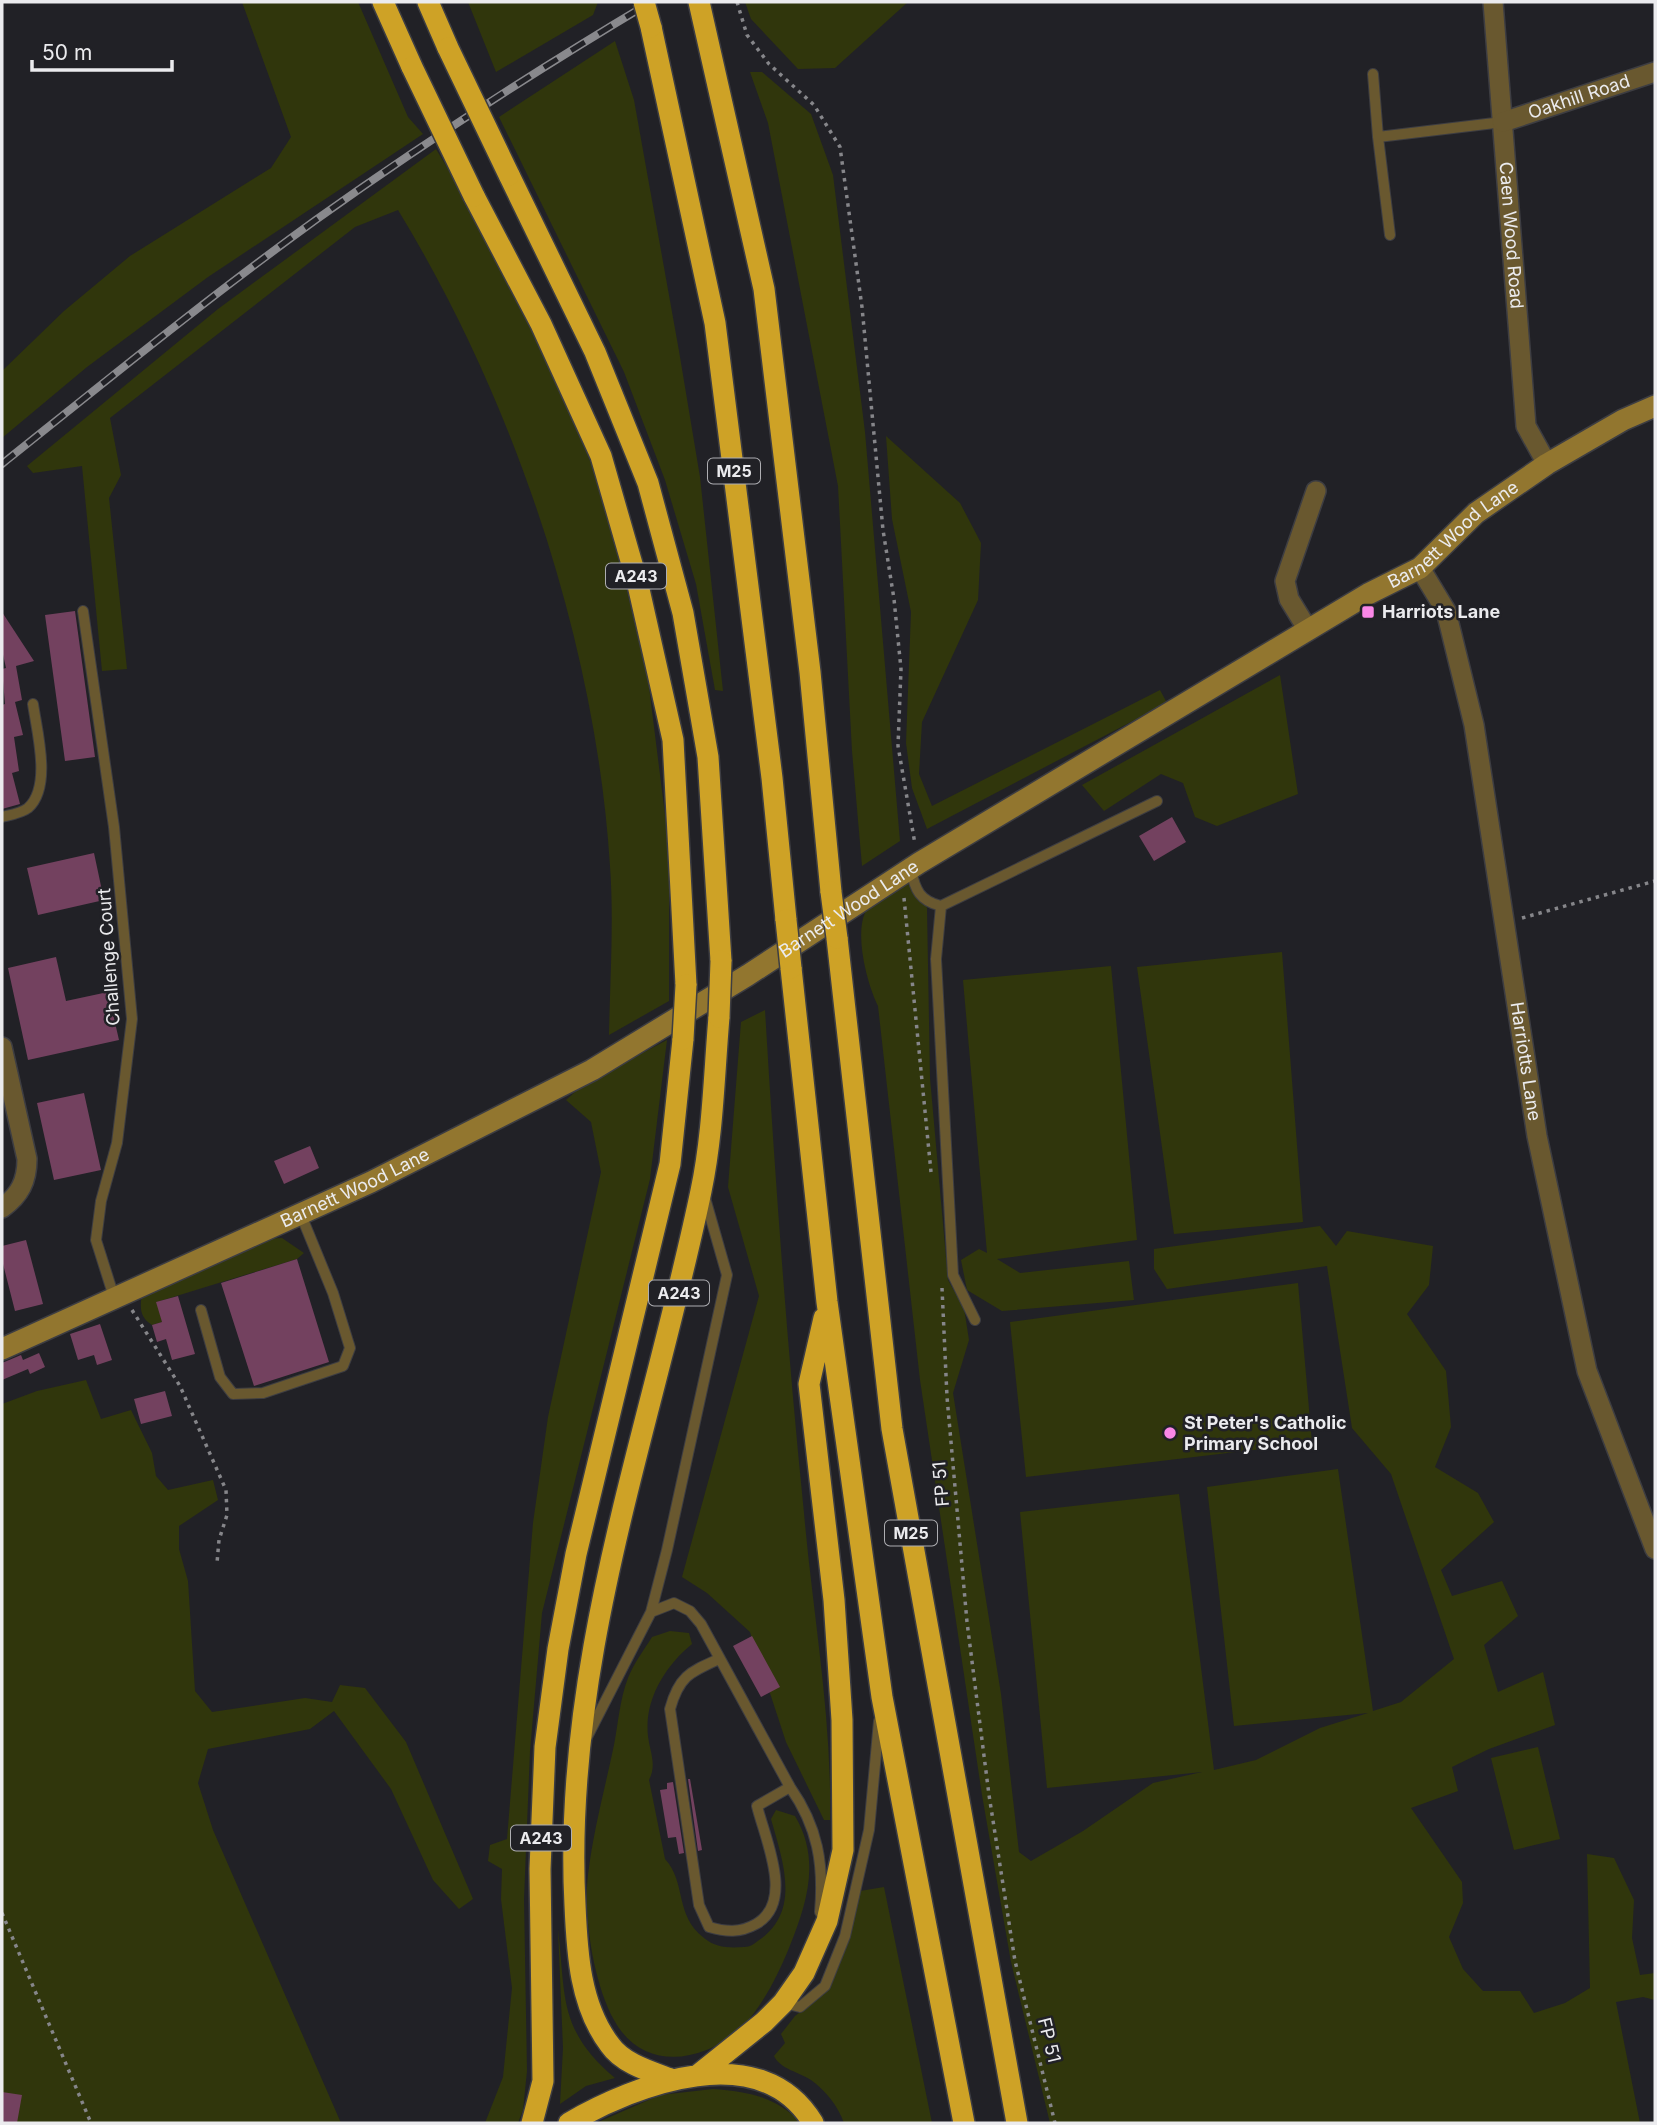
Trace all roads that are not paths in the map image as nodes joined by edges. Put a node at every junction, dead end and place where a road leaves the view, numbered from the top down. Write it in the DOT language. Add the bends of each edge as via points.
graph roads {
  1 [pos="383,2"];
  2 [pos="428,2"];
  3 [pos="644,2"];
  4 [pos="699,2"];
  5 [pos="1493,2"];
  6 [pos="1655,72"];
  7 [pos="1373,75"];
  8 [pos="1503,122"];
  9 [pos="1378,137"];
  10 [pos="1390,235"];
  11 [pos="1655,406"];
  12 [pos="1547,464"];
  13 [pos="1315,491"];
  14 [pos="1420,568"];
  15 [pos="83,611"];
  16 [pos="1308,631"];
  17 [pos="33,704"];
  18 [pos="1157,802"];
  19 [pos="2,817"];
  20 [pos="911,870"];
  21 [pos="941,906"];
  22 [pos="2,1047"];
  23 [pos="702,1187"];
  24 [pos="2,1208"];
  25 [pos="301,1215"];
  26 [pos="118,1295"];
  27 [pos="827,1302"];
  28 [pos="201,1310"];
  29 [pos="975,1320"];
  30 [pos="2,1349"];
  31 [pos="1655,1549"];
  32 [pos="651,1612"];
  33 [pos="719,1659"];
  34 [pos="882,1697"];
  35 [pos="579,1752"];
  36 [pos="790,1787"];
  37 [pos="816,1951"];
  38 [pos="783,2003"];
  39 [pos="698,2074"];
  40 [pos="673,2080"];
  41 [pos="532,2123"];
  42 [pos="569,2123"];
  43 [pos="813,2123"];
  44 [pos="964,2123"];
  45 [pos="1017,2123"];
  1 -- 41 [label="highway, A243, bridge" via="601,456 638,585 673,740 686,985 683,1039 670,1164 576,1554 558,1649 545,1747 540,1869 543,2081"];
  2 -- 23 [label="highway, A243, bridge" via="595,352 648,483 683,613 708,757 721,961"];
  3 -- 27 [label="highway, M25, bridge" via="715,323 771,765"];
  4 -- 45 [label="highway, M25, bridge" via="764,289 892,1429"];
  5 -- 8 [label="street, Caen Wood Road"];
  6 -- 8 [label="street, Oakhill Road"];
  7 -- 9 [label="lane"];
  8 -- 9 [label="lane"];
  8 -- 12 [label="street, Caen Wood Road" via="1526,426"];
  9 -- 10 [label="lane"];
  11 -- 12 [label="street, Barnett Wood Lane"];
  12 -- 14 [label="street, Barnett Wood Lane" via="1476,513"];
  13 -- 16 [label="street" via="1284,581"];
  14 -- 16 [label="street, Barnett Wood Lane"];
  14 -- 31 [label="street, Harriotts Lane" via="1446,611 1471,713 1537,1136 1587,1371"];
  15 -- 26 [label="lane, Challenge Court" via="114,827 132,1019 117,1143 96,1240"];
  16 -- 20 [label="street, Barnett Wood Lane"];
  17 -- 19 [label="lane" via="42,771 27,810"];
  18 -- 21 [label="lane"];
  20 -- 21 [label="lane" via="915,891 930,904"];
  20 -- 25 [label="street, Barnett Wood Lane" via="592,1070"];
  21 -- 29 [label="lane" via="936,959 953,1275"];
  22 -- 24 [label="street" via="27,1158 20,1191"];
  23 -- 32 [label="lane" via="726,1275"];
  23 -- 35 [label="highway, A243" via="610,1563"];
  25 -- 26 [label="street, Barnett Wood Lane"];
  25 -- 28 [label="lane" via="350,1348 343,1366 263,1393 233,1394 220,1377"];
  26 -- 30 [label="street, Barnett Wood Lane"];
  27 -- 34 [label="highway, M25"];
  27 -- 37 [label="highway, M25" via="809,1384 834,1600 845,1816 836,1892"];
  32 -- 33 [label="lane" via="674,1603 690,1611"];
  32 -- 35 [label="lane"];
  33 -- 36 [label="lane"];
  33 -- 36 [label="lane" via="688,1673 675,1689 670,1709 699,1905 709,1927 725,1932 746,1930 763,1920 776,1900 776,1882 757,1806"];
  34 -- 38 [label="lane" via="869,1830 845,1936 825,1986 800,2007"];
  34 -- 44 [label="highway, M25"];
  35 -- 40 [label="highway, A243" via="573,1870 580,1970 589,2006 612,2049"];
  36 -- 37 [label="lane" via="807,1811 820,1857"];
  37 -- 38 [label="highway, M25"];
  38 -- 39 [label="highway, M25" via="745,2040"];
  39 -- 40 [label="highway"];
  39 -- 43 [label="highway" via="770,2083 794,2099"];
  40 -- 42 [label="highway" via="623,2096"];
}
